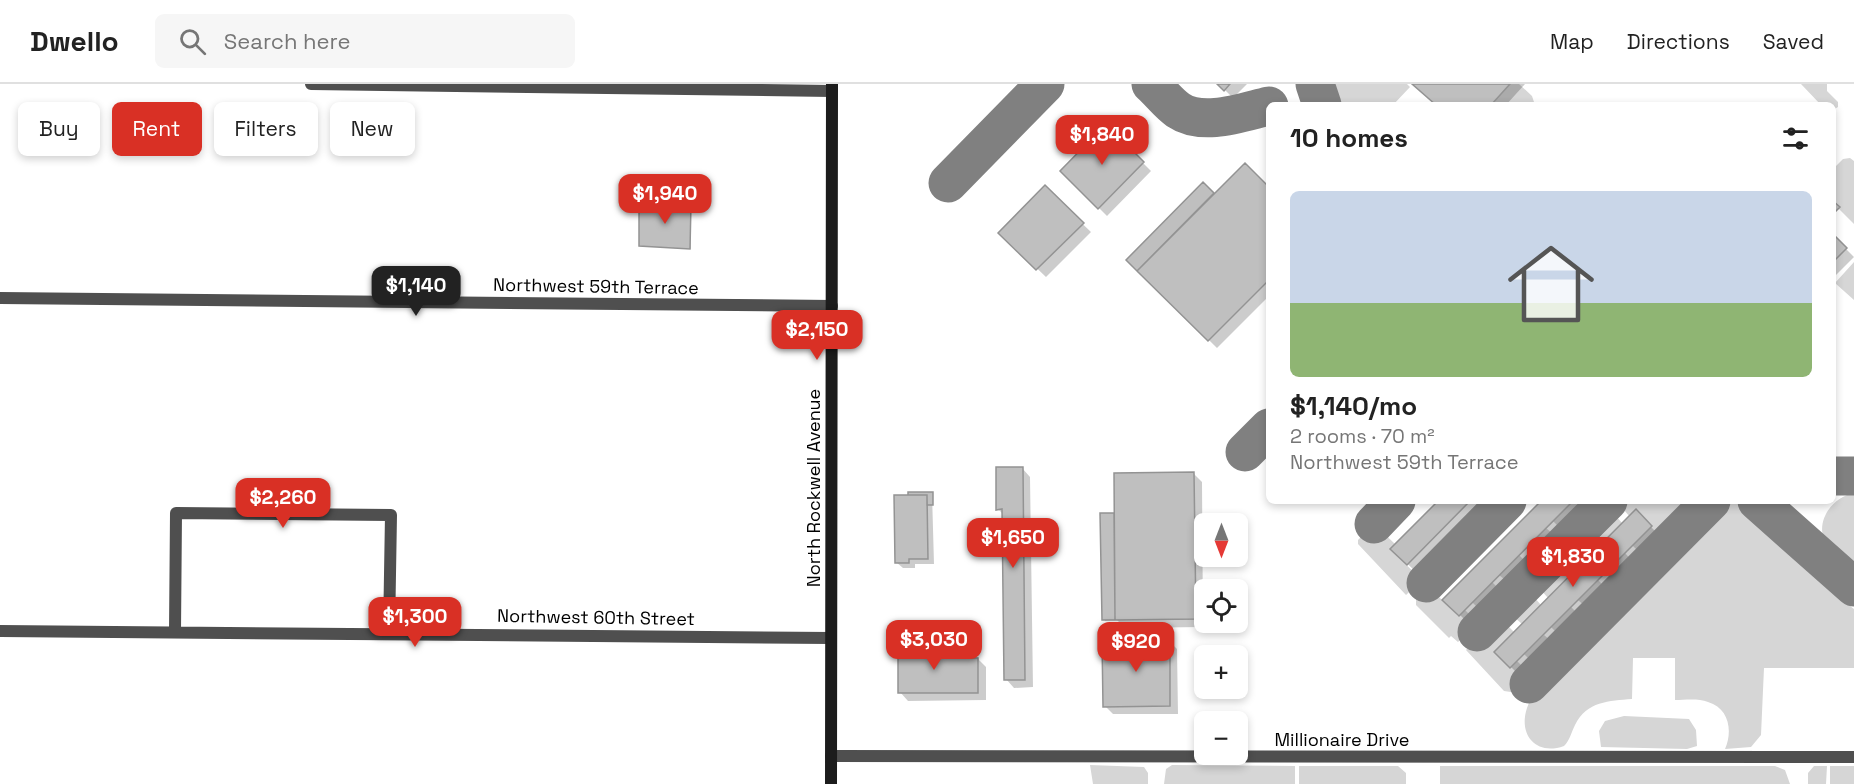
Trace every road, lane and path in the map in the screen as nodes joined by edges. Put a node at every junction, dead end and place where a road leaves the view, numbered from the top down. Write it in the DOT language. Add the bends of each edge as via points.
graph roads {
  1 [pos="311,84"];
  2 [pos="832,87"];
  3 [pos="0,298"];
  4 [pos="832,306"];
  5 [pos="0,631"];
  6 [pos="175,631"];
  7 [pos="389,633"];
  8 [pos="831,638"];
  9 [pos="831,756"];
  10 [pos="1854,757"];
  11 [pos="831,784"];
  1 -- 2 [label="street"];
  2 -- 4 [label="main road, North Rockwell Avenue"];
  3 -- 4 [label="street, Northwest 59th Terrace"];
  4 -- 8 [label="main road, North Rockwell Avenue"];
  5 -- 6 [label="street, Northwest 60th Street"];
  6 -- 7 [label="street, Northwest 60th Street"];
  6 -- 7 [label="street" via="176,513 391,515"];
  7 -- 8 [label="street, Northwest 60th Street"];
  8 -- 9 [label="main road, North Rockwell Avenue"];
  9 -- 10 [label="street, Millionaire Drive"];
  9 -- 11 [label="main road, North Rockwell Avenue"];
}
